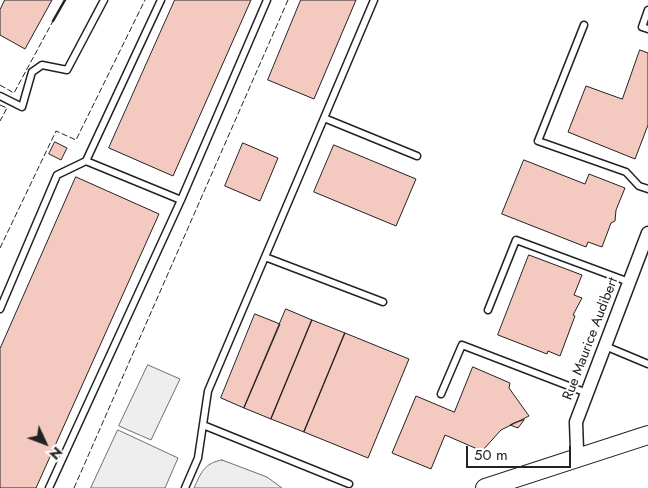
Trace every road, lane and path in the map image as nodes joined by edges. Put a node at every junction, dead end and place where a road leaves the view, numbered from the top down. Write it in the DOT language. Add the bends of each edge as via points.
graph roads {
  1 [pos="104,0"];
  2 [pos="161,0"];
  3 [pos="267,0"];
  4 [pos="374,0"];
  5 [pos="648,10"];
  6 [pos="584,25"];
  7 [pos="648,29"];
  8 [pos="0,96"];
  9 [pos="324,118"];
  10 [pos="418,156"];
  11 [pos="86,161"];
  12 [pos="648,189"];
  13 [pos="181,200"];
  14 [pos="648,233"];
  15 [pos="645,251"];
  16 [pos="265,257"];
  17 [pos="629,282"];
  18 [pos="383,302"];
  19 [pos="0,309"];
  20 [pos="488,310"];
  21 [pos="605,346"];
  22 [pos="648,364"];
  23 [pos="587,393"];
  24 [pos="441,394"];
  25 [pos="203,425"];
  26 [pos="648,435"];
  27 [pos="580,458"];
  28 [pos="349,484"];
  29 [pos="50,488"];
  30 [pos="184,488"];
  31 [pos="484,488"];
  1 -- 8 [label="lane" via="67,70 42,66 32,72 22,107"];
  2 -- 11 [label="lane"];
  3 -- 13 [label="lane"];
  4 -- 9 [label="lane"];
  5 -- 7 [label="lane" via="642,27"];
  6 -- 12 [label="lane" via="538,141 626,172 639,186"];
  9 -- 10 [label="lane"];
  9 -- 16 [label="lane"];
  11 -- 13 [label="lane"];
  11 -- 19 [label="lane" via="57,175"];
  13 -- 29 [label="lane"];
  14 -- 15 [label="street, Rue Maurice Audibert"];
  15 -- 17 [label="street, Rue Maurice Audibert"];
  16 -- 18 [label="lane"];
  16 -- 25 [label="lane" via="208,391"];
  17 -- 20 [label="lane" via="516,240"];
  17 -- 21 [label="street, Rue Maurice Audibert"];
  21 -- 22 [label="lane"];
  21 -- 23 [label="street, Rue Maurice Audibert"];
  23 -- 24 [label="lane" via="462,345"];
  23 -- 27 [label="street, Rue Maurice Audibert" via="576,422"];
  25 -- 28 [label="lane"];
  25 -- 30 [label="lane" via="198,458"];
  26 -- 27 [label="street"];
  27 -- 31 [label="street"];
}
